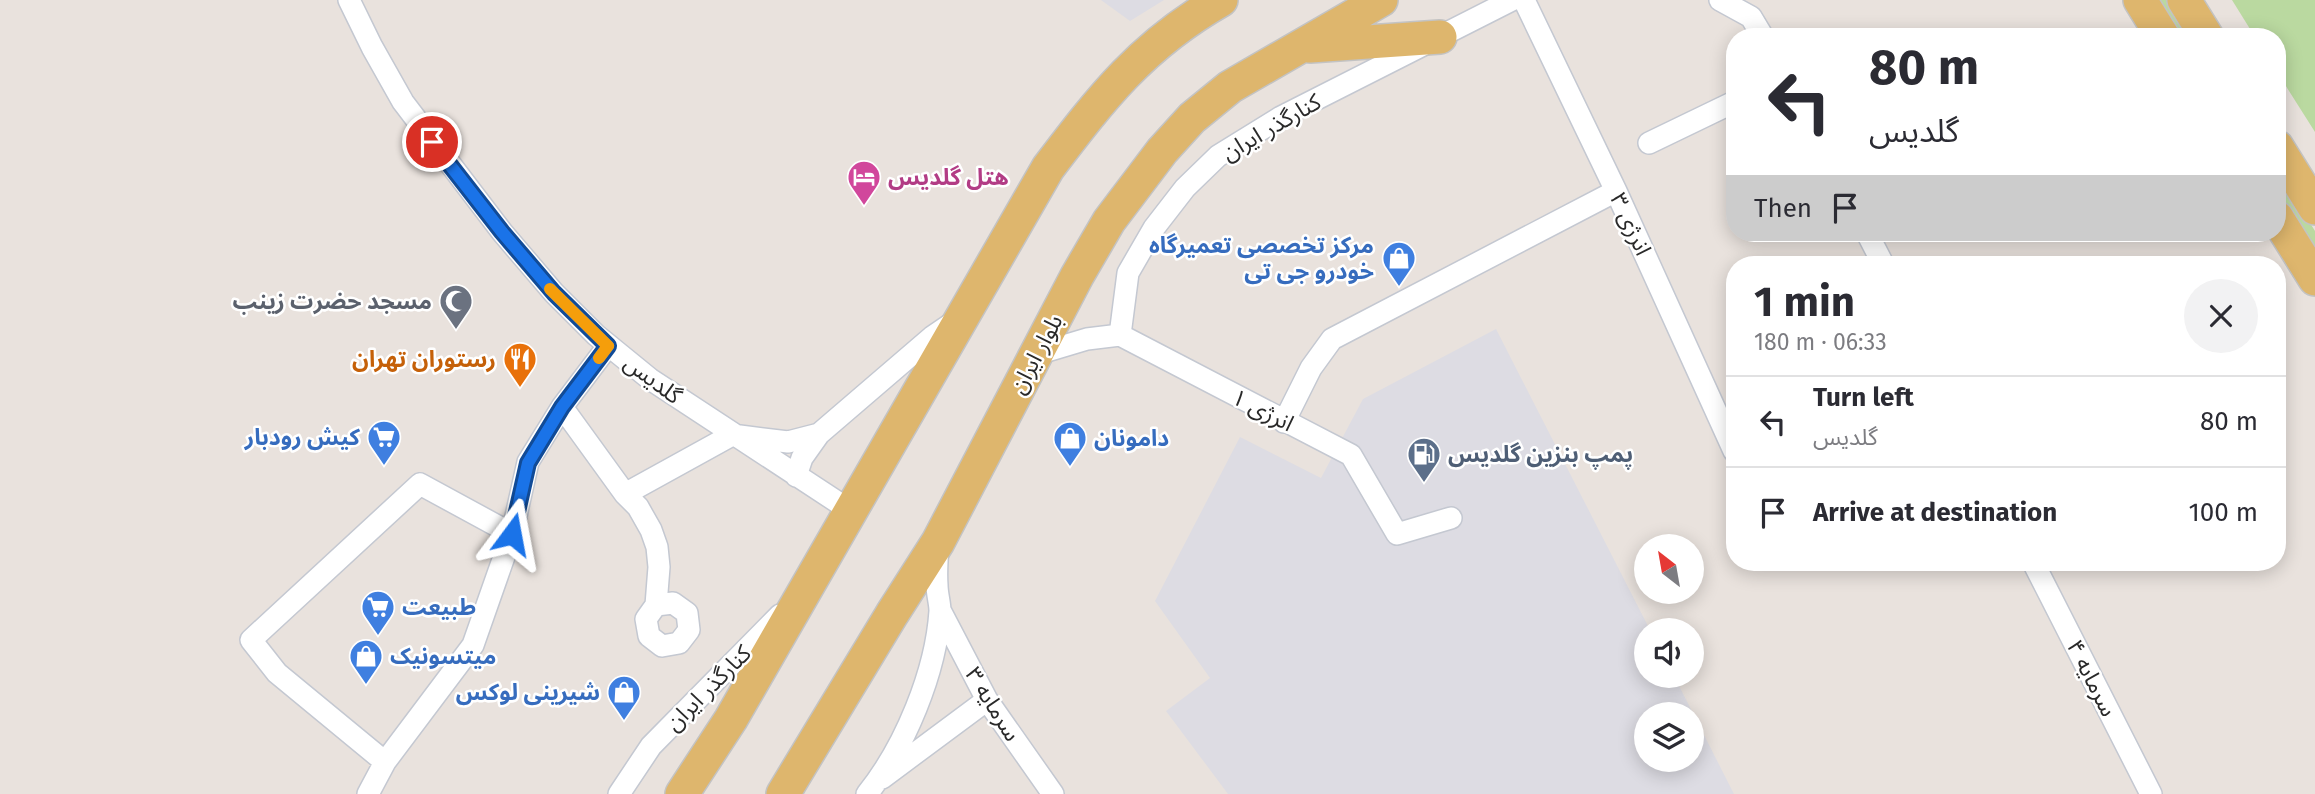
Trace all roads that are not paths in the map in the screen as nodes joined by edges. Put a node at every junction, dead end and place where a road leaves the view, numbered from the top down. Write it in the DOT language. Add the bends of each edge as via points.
graph roads {
  1 [pos="349,0"];
  2 [pos="1221,0"];
  3 [pos="1381,0"];
  4 [pos="1512,0"];
  5 [pos="1524,0"];
  6 [pos="1720,0"];
  7 [pos="2140,0"];
  8 [pos="2184,0"];
  9 [pos="1758,28"];
  10 [pos="2157,28"];
  11 [pos="2201,28"];
  12 [pos="1440,37"];
  13 [pos="1300,47"];
  14 [pos="1726,106"];
  15 [pos="1649,143"];
  16 [pos="2286,161"];
  17 [pos="1616,191"];
  18 [pos="2315,208"];
  19 [pos="2286,232"];
  20 [pos="2315,279"];
  21 [pos="964,315"];
  22 [pos="1120,335"];
  23 [pos="608,346"];
  24 [pos="1037,354"];
  25 [pos="562,407"];
  26 [pos="1284,422"];
  27 [pos="1726,433"];
  28 [pos="819,434"];
  29 [pos="732,435"];
  30 [pos="796,476"];
  31 [pos="625,494"];
  32 [pos="851,511"];
  33 [pos="1451,518"];
  34 [pos="512,534"];
  35 [pos="938,542"];
  36 [pos="2039,571"];
  37 [pos="806,589"];
  38 [pos="656,605"];
  39 [pos="940,610"];
  40 [pos="987,700"];
  41 [pos="385,762"];
  42 [pos="871,789"];
  43 [pos="368,794"];
  44 [pos="619,794"];
  45 [pos="682,794"];
  46 [pos="783,794"];
  47 [pos="1053,794"];
  48 [pos="2151,794"];
  1 -- 23 [label="street, گلدیس" via="403,102 447,162 554,293"];
  2 -- 21 [label="main road" via="1139,59 1102,97 1048,168"];
  3 -- 13 [label="main road, بلوار ایران"];
  4 -- 12 [label="street, کنارگذر ایران"];
  5 -- 17 [label="street, انرژی ۳"];
  6 -- 9 [label="street" via="1751,17"];
  7 -- 10 [label="main road"];
  8 -- 11 [label="main road"];
  12 -- 13 [label="main road"];
  12 -- 22 [label="street, کنارگذر ایران" via="1281,117 1218,156 1154,228 1128,273"];
  13 -- 24 [label="main road, بلوار ایران" via="1230,87 1162,150 1109,221"];
  14 -- 15 [label="street"];
  16 -- 18 [label="main road"];
  17 -- 26 [label="street" via="1332,340 1311,368"];
  17 -- 27 [label="street, انرژی ۳"];
  19 -- 20 [label="main road"];
  21 -- 28 [label="street"];
  21 -- 32 [label="main road"];
  22 -- 24 [label="street"];
  22 -- 26 [label="street, انرژی ۱"];
  23 -- 25 [label="street"];
  23 -- 29 [label="street, گلدیس"];
  24 -- 35 [label="main road, بلوار ایران"];
  25 -- 31 [label="street"];
  25 -- 34 [label="street" via="528,463"];
  26 -- 33 [label="street, انرژی ۱" via="1351,455 1397,534"];
  28 -- 29 [label="street" via="788,442"];
  28 -- 30 [label="street"];
  29 -- 30 [label="street, گلدیس"];
  29 -- 31 [label="street"];
  30 -- 32 [label="street, گلدیس"];
  31 -- 38 [label="street" via="638,507 657,547"];
  32 -- 37 [label="main road"];
  34 -- 41 [label="street" via="473,645"];
  34 -- 41 [label="street" via="421,484 251,640 277,673"];
  35 -- 39 [label="street"];
  35 -- 46 [label="main road, بلوار ایران"];
  36 -- 48 [label="street, سرمایه ۴"];
  37 -- 44 [label="street, کنارگذر ایران" via="651,746"];
  37 -- 45 [label="main road"];
  39 -- 40 [label="street, سرمایه ۳"];
  39 -- 42 [label="street" via="932,665 907,729"];
  40 -- 42 [label="street"];
  40 -- 47 [label="street, سرمایه ۳"];
  41 -- 43 [label="street"];
}
